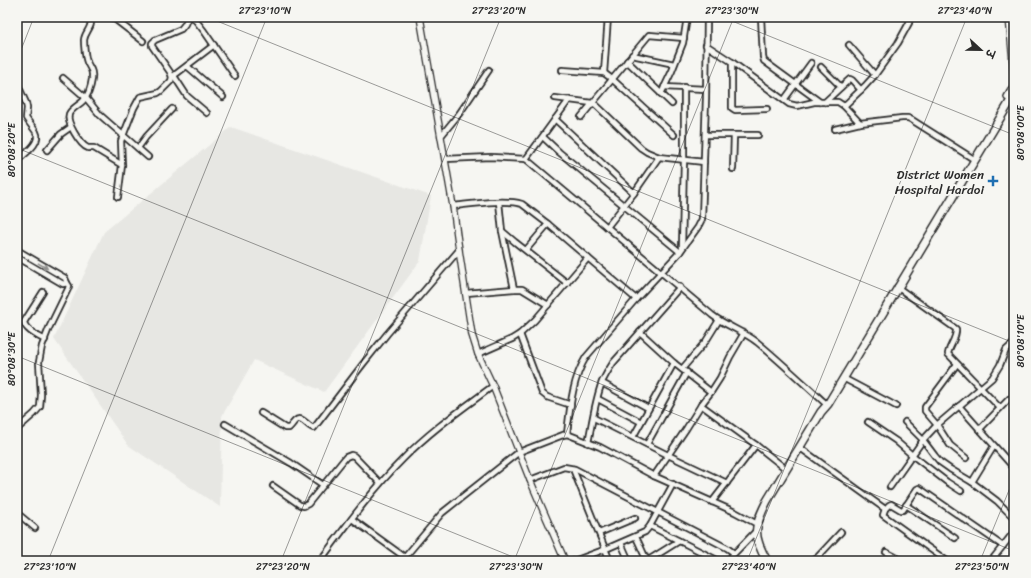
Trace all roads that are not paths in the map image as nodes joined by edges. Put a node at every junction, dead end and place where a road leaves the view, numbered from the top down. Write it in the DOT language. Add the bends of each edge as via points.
graph roads {
  1 [pos="91,17"];
  2 [pos="112,17"];
  3 [pos="188,17"];
  4 [pos="194,17"];
  5 [pos="420,17"];
  6 [pos="608,17"];
  7 [pos="687,17"];
  8 [pos="707,17"];
  9 [pos="761,17"];
  10 [pos="910,17"];
  11 [pos="1009,17"];
  12 [pos="684,38"];
  13 [pos="143,41"];
  14 [pos="214,45"];
  15 [pos="706,45"];
  16 [pos="849,45"];
  17 [pos="632,55"];
  18 [pos="627,61"];
  19 [pos="732,62"];
  20 [pos="811,63"];
  21 [pos="674,64"];
  22 [pos="187,66"];
  23 [pos="821,67"];
  24 [pos="489,70"];
  25 [pos="562,70"];
  26 [pos="604,73"];
  27 [pos="1014,74"];
  28 [pos="875,75"];
  29 [pos="235,76"];
  30 [pos="173,77"];
  31 [pos="63,78"];
  32 [pos="612,79"];
  33 [pos="17,84"];
  34 [pos="796,84"];
  35 [pos="1014,86"];
  36 [pos="664,87"];
  37 [pos="684,87"];
  38 [pos="840,87"];
  39 [pos="706,89"];
  40 [pos="861,90"];
  41 [pos="661,94"];
  42 [pos="1014,94"];
  43 [pos="223,97"];
  44 [pos="86,98"];
  45 [pos="555,98"];
  46 [pos="569,100"];
  47 [pos="784,100"];
  48 [pos="820,102"];
  49 [pos="825,102"];
  50 [pos="592,103"];
  51 [pos="672,104"];
  52 [pos="844,106"];
  53 [pos="172,109"];
  54 [pos="767,109"];
  55 [pos="207,113"];
  56 [pos="581,116"];
  57 [pos="555,119"];
  58 [pos="860,123"];
  59 [pos="71,127"];
  60 [pos="835,129"];
  61 [pos="123,135"];
  62 [pos="674,135"];
  63 [pos="705,135"];
  64 [pos="734,135"];
  65 [pos="758,135"];
  66 [pos="441,136"];
  67 [pos="543,137"];
  68 [pos="138,148"];
  69 [pos="47,150"];
  70 [pos="148,157"];
  71 [pos="659,158"];
  72 [pos="972,158"];
  73 [pos="445,159"];
  74 [pos="526,159"];
  75 [pos="684,160"];
  76 [pos="17,161"];
  77 [pos="704,162"];
  78 [pos="122,165"];
  79 [pos="734,169"];
  80 [pos="17,181"];
  81 [pos="17,187"];
  82 [pos="634,193"];
  83 [pos="118,197"];
  84 [pos="499,202"];
  85 [pos="453,206"];
  86 [pos="624,206"];
  87 [pos="548,224"];
  88 [pos="607,227"];
  89 [pos="502,231"];
  90 [pos="17,250"];
  91 [pos="459,250"];
  92 [pos="526,250"];
  93 [pos="681,250"];
  94 [pos="17,257"];
  95 [pos="588,258"];
  96 [pos="661,272"];
  97 [pos="66,283"];
  98 [pos="567,283"];
  99 [pos="680,287"];
  100 [pos="897,287"];
  101 [pos="514,289"];
  102 [pos="44,292"];
  103 [pos="466,293"];
  104 [pos="636,299"];
  105 [pos="548,305"];
  106 [pos="719,320"];
  107 [pos="640,332"];
  108 [pos="520,334"];
  109 [pos="744,334"];
  110 [pos="45,340"];
  111 [pos="1014,343"];
  112 [pos="478,354"];
  113 [pos="674,363"];
  114 [pos="957,364"];
  115 [pos="684,371"];
  116 [pos="843,378"];
  117 [pos="602,384"];
  118 [pos="493,386"];
  119 [pos="980,388"];
  120 [pos="711,392"];
  121 [pos="598,399"];
  122 [pos="1009,399"];
  123 [pos="826,403"];
  124 [pos="571,405"];
  125 [pos="701,405"];
  126 [pos="896,406"];
  127 [pos="958,406"];
  128 [pos="648,408"];
  129 [pos="1000,408"];
  130 [pos="261,413"];
  131 [pos="594,418"];
  132 [pos="641,422"];
  133 [pos="868,422"];
  134 [pos="905,422"];
  135 [pos="225,424"];
  136 [pos="937,425"];
  137 [pos="17,429"];
  138 [pos="979,430"];
  139 [pos="567,434"];
  140 [pos="632,437"];
  141 [pos="923,440"];
  142 [pos="588,443"];
  143 [pos="647,444"];
  144 [pos="756,445"];
  145 [pos="994,446"];
  146 [pos="799,447"];
  147 [pos="519,452"];
  148 [pos="668,455"];
  149 [pos="912,455"];
  150 [pos="966,458"];
  151 [pos="1014,468"];
  152 [pos="573,469"];
  153 [pos="786,469"];
  154 [pos="654,476"];
  155 [pos="530,480"];
  156 [pos="972,482"];
  157 [pos="380,483"];
  158 [pos="727,483"];
  159 [pos="673,484"];
  160 [pos="323,485"];
  161 [pos="273,486"];
  162 [pos="890,487"];
  163 [pos="961,491"];
  164 [pos="712,502"];
  165 [pos="906,505"];
  166 [pos="885,509"];
  167 [pos="658,512"];
  168 [pos="17,513"];
  169 [pos="635,518"];
  170 [pos="1014,518"];
  171 [pos="352,519"];
  172 [pos="650,526"];
  173 [pos="35,528"];
  174 [pos="756,528"];
  175 [pos="841,532"];
  176 [pos="1014,532"];
  177 [pos="599,533"];
  178 [pos="636,537"];
  179 [pos="955,538"];
  180 [pos="679,541"];
  181 [pos="621,543"];
  182 [pos="1002,546"];
  183 [pos="606,549"];
  184 [pos="886,552"];
  185 [pos="734,553"];
  186 [pos="405,557"];
  187 [pos="320,561"];
  188 [pos="410,561"];
  189 [pos="565,561"];
  190 [pos="574,561"];
  191 [pos="610,561"];
  192 [pos="629,561"];
  193 [pos="647,561"];
  194 [pos="719,561"];
  195 [pos="727,561"];
  196 [pos="767,561"];
  197 [pos="814,561"];
  198 [pos="903,561"];
  199 [pos="947,561"];
  200 [pos="991,561"];
  1 -- 44 [label="street" via="91,25 84,41 92,72"];
  2 -- 13 [label="street"];
  3 -- 30 [label="street" via="181,29 152,43"];
  4 -- 14 [label="street"];
  5 -- 66 [label="street"];
  6 -- 26 [label="street"];
  7 -- 12 [label="street"];
  8 -- 15 [label="street"];
  9 -- 34 [label="street" via="764,61"];
  10 -- 28 [label="street" via="898,43"];
  11 -- 27 [label="street"];
  12 -- 17 [label="street" via="649,35"];
  12 -- 21 [label="street"];
  14 -- 22 [label="street"];
  14 -- 29 [label="street"];
  15 -- 19 [label="street"];
  15 -- 39 [label="street"];
  16 -- 28 [label="street"];
  17 -- 18 [label="street"];
  17 -- 21 [label="street"];
  18 -- 32 [label="street"];
  18 -- 41 [label="street"];
  19 -- 47 [label="street"];
  19 -- 54 [label="street" via="732,108"];
  20 -- 34 [label="street"];
  21 -- 36 [label="street"];
  22 -- 30 [label="street"];
  22 -- 43 [label="street"];
  23 -- 38 [label="street"];
  24 -- 66 [label="street" via="460,114"];
  25 -- 26 [label="street"];
  26 -- 32 [label="street"];
  28 -- 40 [label="street"];
  30 -- 55 [label="street" via="187,96"];
  30 -- 61 [label="street" via="158,93 138,99"];
  31 -- 44 [label="street"];
  32 -- 50 [label="street"];
  32 -- 62 [label="street"];
  33 -- 76 [label="street" via="27,108 26,118 37,135 33,146"];
  34 -- 47 [label="street"];
  34 -- 48 [label="street"];
  35 -- 72 [label="main road"];
  36 -- 37 [label="street"];
  36 -- 41 [label="street"];
  37 -- 39 [label="street"];
  37 -- 75 [label="street"];
  38 -- 40 [label="street" via="850,79"];
  38 -- 49 [label="street"];
  39 -- 63 [label="street"];
  40 -- 52 [label="street"];
  41 -- 51 [label="street"];
  42 -- 100 [label="main road"];
  44 -- 59 [label="street" via="69,114"];
  44 -- 61 [label="street" via="100,115"];
  45 -- 46 [label="street"];
  46 -- 50 [label="street"];
  46 -- 57 [label="street"];
  47 -- 48 [label="street" via="794,105"];
  48 -- 49 [label="street"];
  49 -- 52 [label="street" via="838,102"];
  50 -- 56 [label="street"];
  50 -- 71 [label="street" via="641,148"];
  52 -- 58 [label="street"];
  53 -- 68 [label="street"];
  57 -- 67 [label="street"];
  57 -- 82 [label="street"];
  58 -- 60 [label="street"];
  58 -- 72 [label="street" via="908,118"];
  59 -- 69 [label="street"];
  59 -- 78 [label="street" via="76,138 87,147 94,148"];
  61 -- 68 [label="street"];
  61 -- 78 [label="street"];
  63 -- 64 [label="street"];
  63 -- 77 [label="street"];
  64 -- 65 [label="street"];
  64 -- 79 [label="street"];
  66 -- 73 [label="street"];
  67 -- 74 [label="street"];
  67 -- 86 [label="street"];
  68 -- 70 [label="street"];
  71 -- 75 [label="street"];
  71 -- 82 [label="street"];
  72 -- 123 [label="main road" via="902,271"];
  73 -- 74 [label="street"];
  73 -- 85 [label="street"];
  74 -- 88 [label="street"];
  75 -- 77 [label="street"];
  75 -- 93 [label="street"];
  77 -- 93 [label="street" via="702,219"];
  78 -- 83 [label="street"];
  80 -- 81 [label="street"];
  82 -- 86 [label="street"];
  84 -- 85 [label="street"];
  84 -- 87 [label="street" via="522,204"];
  84 -- 89 [label="street"];
  85 -- 91 [label="street"];
  86 -- 88 [label="street"];
  86 -- 93 [label="street"];
  87 -- 92 [label="street"];
  87 -- 95 [label="street"];
  88 -- 96 [label="street"];
  89 -- 92 [label="street"];
  89 -- 101 [label="street"];
  90 -- 97 [label="street, one-way" via="65,278"];
  91 -- 103 [label="street"];
  91 -- 130 [label="street" via="382,340 314,428 310,428 299,418 289,428 284,428"];
  92 -- 98 [label="street"];
  93 -- 96 [label="street"];
  94 -- 97 [label="street" via="63,284"];
  95 -- 98 [label="street"];
  95 -- 104 [label="street"];
  96 -- 99 [label="street"];
  96 -- 104 [label="street"];
  97 -- 110 [label="street" via="69,286"];
  98 -- 105 [label="street"];
  99 -- 106 [label="street"];
  99 -- 107 [label="street"];
  100 -- 114 [label="street" via="956,329 948,354"];
  100 -- 116 [label="main road"];
  101 -- 103 [label="street"];
  101 -- 105 [label="street" via="525,290"];
  102 -- 110 [label="street" via="24,325"];
  103 -- 112 [label="street" via="472,335"];
  104 -- 124 [label="street" via="581,365 576,376"];
  105 -- 108 [label="street"];
  106 -- 109 [label="street"];
  106 -- 115 [label="street"];
  107 -- 113 [label="street"];
  107 -- 117 [label="street" via="613,363"];
  108 -- 112 [label="street"];
  108 -- 124 [label="street" via="542,393"];
  109 -- 120 [label="street"];
  109 -- 123 [label="street"];
  110 -- 137 [label="street" via="39,362 42,395 40,407"];
  111 -- 119 [label="street" via="1006,350 992,378"];
  112 -- 118 [label="street"];
  113 -- 115 [label="street"];
  113 -- 128 [label="street"];
  114 -- 119 [label="street"];
  114 -- 136 [label="street" via="925,407 925,411"];
  115 -- 120 [label="street"];
  115 -- 143 [label="street"];
  116 -- 123 [label="main road"];
  116 -- 126 [label="street"];
  117 -- 121 [label="street"];
  117 -- 128 [label="street"];
  118 -- 147 [label="street"];
  118 -- 157 [label="street" via="435,430 403,458"];
  119 -- 127 [label="street"];
  119 -- 129 [label="street"];
  120 -- 125 [label="street"];
  121 -- 131 [label="street"];
  121 -- 132 [label="street"];
  122 -- 129 [label="street"];
  123 -- 146 [label="main road"];
  124 -- 139 [label="street"];
  125 -- 144 [label="street"];
  125 -- 148 [label="street"];
  127 -- 136 [label="street"];
  127 -- 138 [label="street"];
  128 -- 132 [label="street"];
  129 -- 138 [label="street"];
  131 -- 140 [label="street"];
  131 -- 142 [label="street"];
  132 -- 140 [label="street"];
  133 -- 149 [label="street"];
  134 -- 141 [label="street"];
  135 -- 160 [label="street"];
  136 -- 141 [label="street"];
  136 -- 150 [label="street" via="950,445"];
  138 -- 145 [label="street"];
  139 -- 142 [label="street"];
  139 -- 147 [label="street"];
  140 -- 143 [label="street"];
  141 -- 149 [label="street"];
  141 -- 156 [label="street" via="940,462"];
  142 -- 154 [label="street"];
  143 -- 148 [label="street"];
  144 -- 153 [label="street"];
  144 -- 158 [label="street"];
  145 -- 151 [label="street"];
  145 -- 156 [label="street"];
  146 -- 153 [label="main road"];
  146 -- 166 [label="street"];
  147 -- 155 [label="street"];
  147 -- 186 [label="street" via="442,514"];
  148 -- 154 [label="street"];
  148 -- 158 [label="street"];
  149 -- 162 [label="street"];
  149 -- 163 [label="street"];
  152 -- 155 [label="street" via="564,467"];
  152 -- 167 [label="street"];
  152 -- 177 [label="street"];
  153 -- 174 [label="main road" via="761,513"];
  154 -- 159 [label="street"];
  155 -- 189 [label="street"];
  156 -- 170 [label="street"];
  157 -- 160 [label="street" via="351,455 346,457"];
  157 -- 171 [label="street"];
  158 -- 164 [label="street"];
  159 -- 164 [label="street"];
  159 -- 167 [label="street"];
  160 -- 161 [label="street" via="304,506"];
  164 -- 174 [label="street"];
  165 -- 166 [label="street" via="901,510 891,504"];
  165 -- 179 [label="street"];
  165 -- 182 [label="street" via="919,488"];
  166 -- 199 [label="street" via="883,515"];
  167 -- 172 [label="street"];
  167 -- 185 [label="street"];
  168 -- 173 [label="street"];
  169 -- 177 [label="street"];
  171 -- 186 [label="street"];
  171 -- 187 [label="street"];
  172 -- 178 [label="street"];
  172 -- 180 [label="street"];
  174 -- 185 [label="street"];
  174 -- 196 [label="main road"];
  175 -- 197 [label="street"];
  176 -- 182 [label="street"];
  177 -- 183 [label="street"];
  178 -- 181 [label="street"];
  178 -- 193 [label="street"];
  180 -- 193 [label="street"];
  180 -- 194 [label="street"];
  181 -- 183 [label="street"];
  181 -- 192 [label="street"];
  182 -- 200 [label="street"];
  183 -- 190 [label="street"];
  183 -- 191 [label="street"];
  184 -- 198 [label="street"];
  185 -- 195 [label="street"];
  186 -- 188 [label="street"];
}
